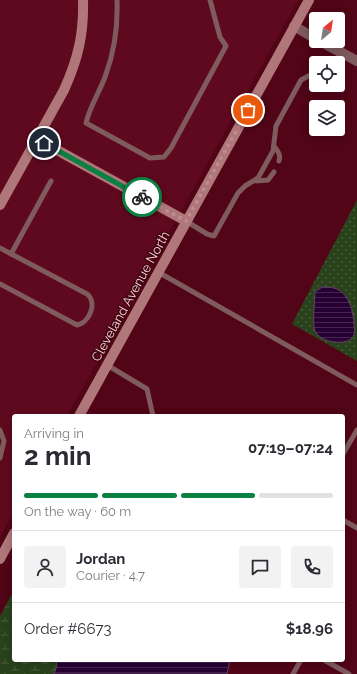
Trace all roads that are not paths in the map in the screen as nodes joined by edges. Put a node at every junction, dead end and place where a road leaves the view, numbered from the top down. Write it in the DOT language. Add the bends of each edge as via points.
graph roads {
  1 [pos="83,0"];
  2 [pos="118,0"];
  3 [pos="210,0"];
  4 [pos="309,0"];
  5 [pos="294,26"];
  6 [pos="309,35"];
  7 [pos="333,48"];
  8 [pos="344,54"];
  9 [pos="357,61"];
  10 [pos="309,76"];
  11 [pos="37,139"];
  12 [pos="274,146"];
  13 [pos="279,161"];
  14 [pos="274,172"];
  15 [pos="51,181"];
  16 [pos="256,181"];
  17 [pos="0,205"];
  18 [pos="186,221"];
  19 [pos="0,248"];
  20 [pos="11,254"];
  21 [pos="158,272"];
  22 [pos="0,284"];
  23 [pos="107,365"];
  24 [pos="357,385"];
  25 [pos="80,414"];
  26 [pos="153,414"];
  27 [pos="0,430"];
  28 [pos="357,430"];
  29 [pos="345,451"];
  30 [pos="0,458"];
  31 [pos="345,521"];
  32 [pos="357,528"];
  33 [pos="12,537"];
  34 [pos="0,559"];
  35 [pos="300,662"];
  36 [pos="328,662"];
  37 [pos="292,674"];
  38 [pos="349,674"];
  1 -- 11 [label="street" via="83,28 73,70"];
  2 -- 3 [label="lane" via="116,41 105,77 89,110 86,123 150,158 164,157 171,148 226,46 220,37"];
  4 -- 5 [label="street, Cleveland Avenue North"];
  5 -- 6 [label="street"];
  5 -- 18 [label="street, Cleveland Avenue North"];
  7 -- 8 [label="street"];
  8 -- 9 [label="street"];
  10 -- 12 [label="lane" via="301,80 276,126"];
  11 -- 17 [label="street"];
  11 -- 18 [label="street"];
  12 -- 13 [label="lane" via="279,153"];
  12 -- 16 [label="lane"];
  14 -- 16 [label="lane" via="268,180"];
  15 -- 20 [label="lane"];
  16 -- 18 [label="lane" via="238,193 214,236"];
  18 -- 21 [label="street, Cleveland Avenue North"];
  19 -- 20 [label="lane"];
  20 -- 22 [label="lane" via="88,294 93,307 85,322 77,325"];
  21 -- 23 [label="street, Cleveland Avenue North"];
  21 -- 24 [label="lane"];
  23 -- 25 [label="street, Cleveland Avenue North"];
  23 -- 26 [label="lane" via="147,389"];
  27 -- 30 [label="lane" via="4,441"];
  28 -- 29 [label="lane"];
  31 -- 32 [label="lane"];
  33 -- 34 [label="street"];
  35 -- 37 [label="lane"];
  36 -- 38 [label="lane"];
}
